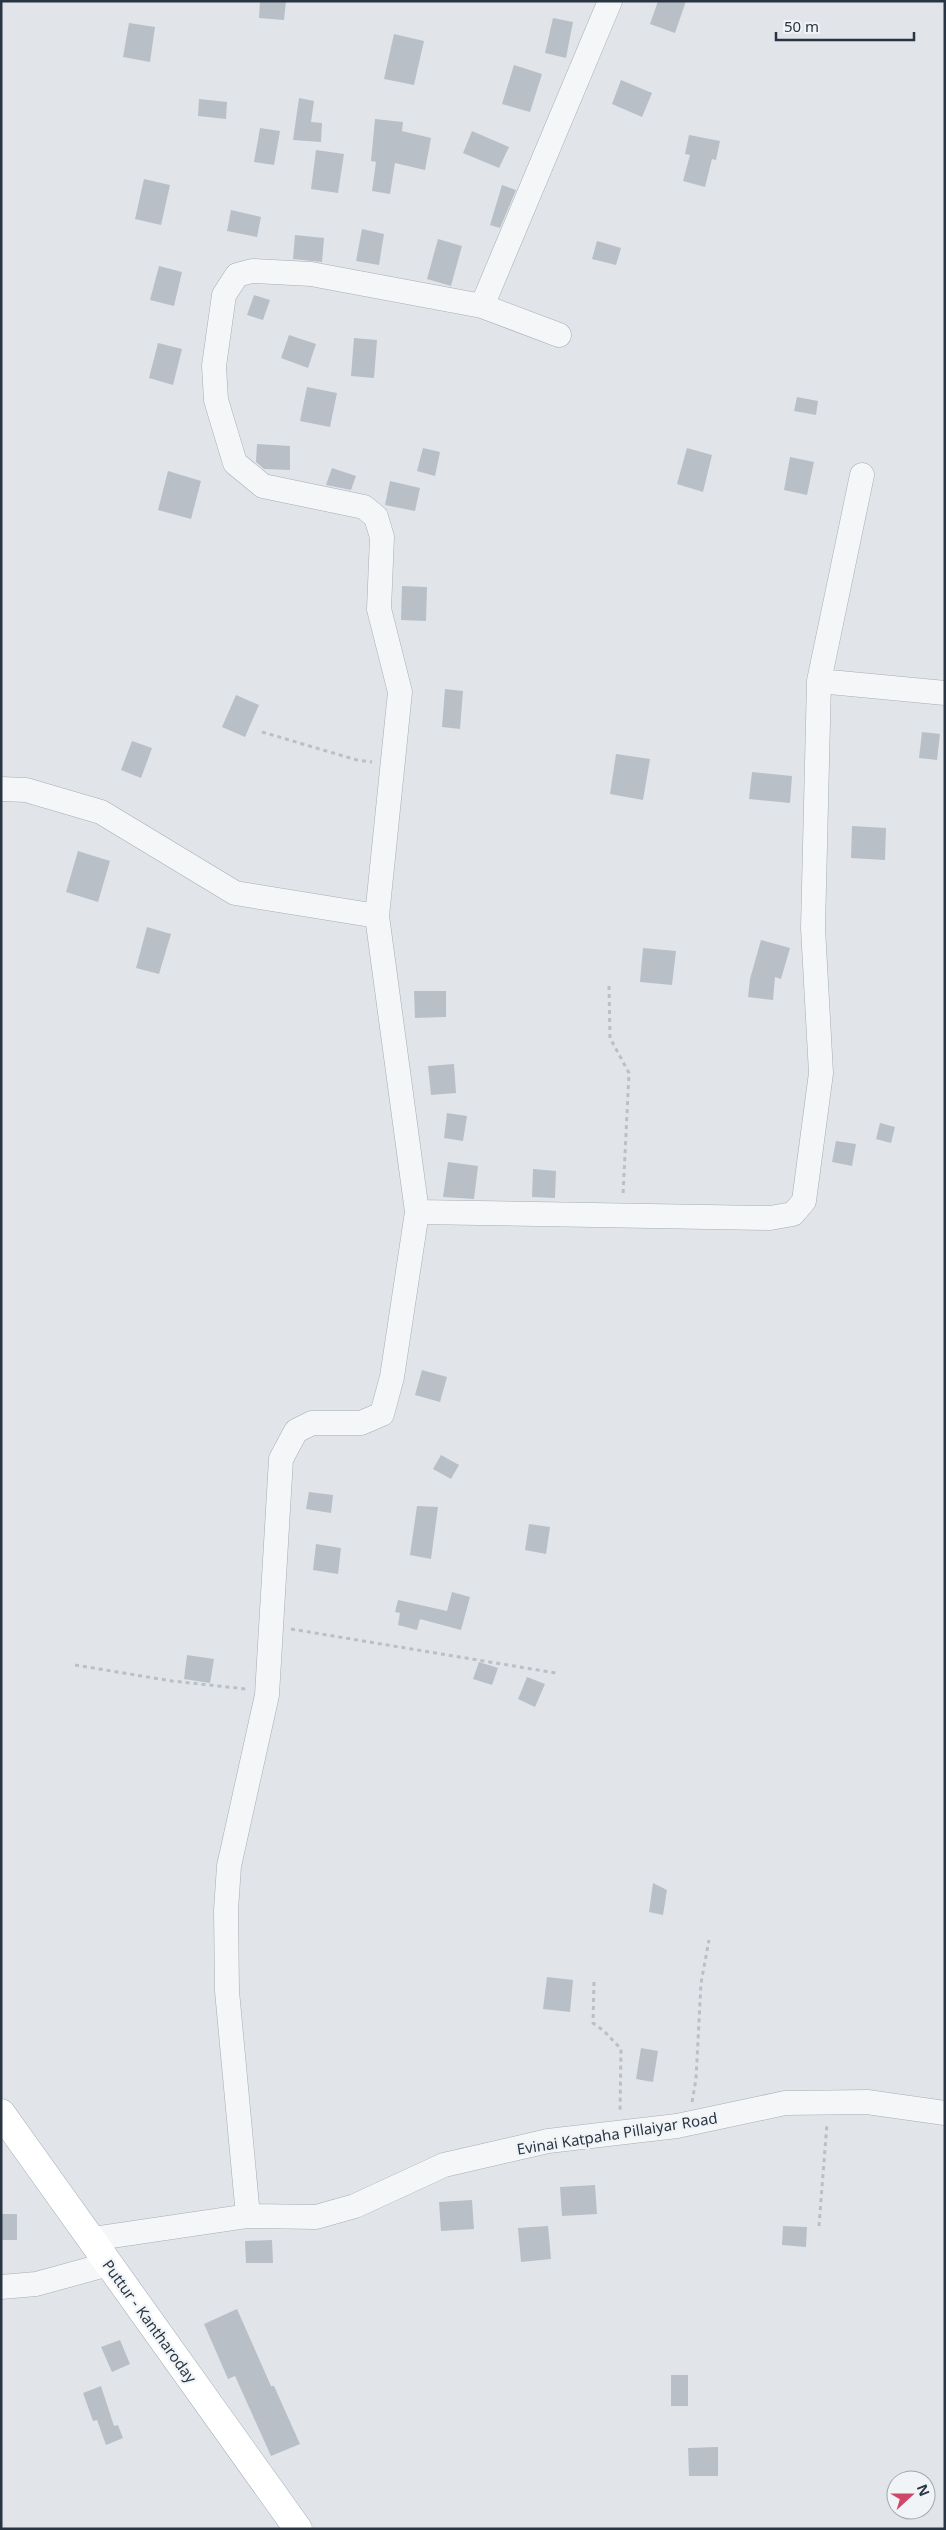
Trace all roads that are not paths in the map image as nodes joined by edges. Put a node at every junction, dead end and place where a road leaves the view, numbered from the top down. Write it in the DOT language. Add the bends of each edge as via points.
graph roads {
  1 [pos="610,1"];
  2 [pos="482,306"];
  3 [pos="560,335"];
  4 [pos="862,475"];
  5 [pos="819,681"];
  6 [pos="945,693"];
  7 [pos="1,789"];
  8 [pos="377,916"];
  9 [pos="416,1212"];
  10 [pos="1,2113"];
  11 [pos="945,2113"];
  12 [pos="248,2216"];
  13 [pos="92,2240"];
  14 [pos="109,2264"];
  15 [pos="1,2287"];
  16 [pos="298,2529"];
  1 -- 2 [label="street"];
  2 -- 3 [label="street"];
  2 -- 8 [label="street" via="311,274 252,271 237,275 224,295 214,366 216,400 235,463 263,486 364,507 376,517 382,536 379,609 400,692"];
  4 -- 5 [label="street"];
  5 -- 6 [label="street"];
  5 -- 9 [label="street" via="813,928 821,1073 804,1201 793,1214 770,1218"];
  7 -- 8 [label="street" via="26,790 101,812 235,893"];
  8 -- 9 [label="street"];
  9 -- 12 [label="street" via="392,1377 382,1414 362,1422 312,1423 296,1430 281,1459 267,1691 230,1866 226,1910 226,1991"];
  10 -- 13 [label="main road, Puttur - Kantharoday"];
  11 -- 12 [label="street, Evinai Katpaha Pillaiyar Road" via="867,2102 785,2103 694,2123 548,2141 444,2165 355,2206 316,2217"];
  12 -- 13 [label="street, Evinai Katpaha Pillaiyar Road"];
  13 -- 14 [label="main road, Puttur - Kantharoday"];
  14 -- 15 [label="street" via="36,2284"];
  14 -- 16 [label="main road, Puttur - Kantharoday"];
}
